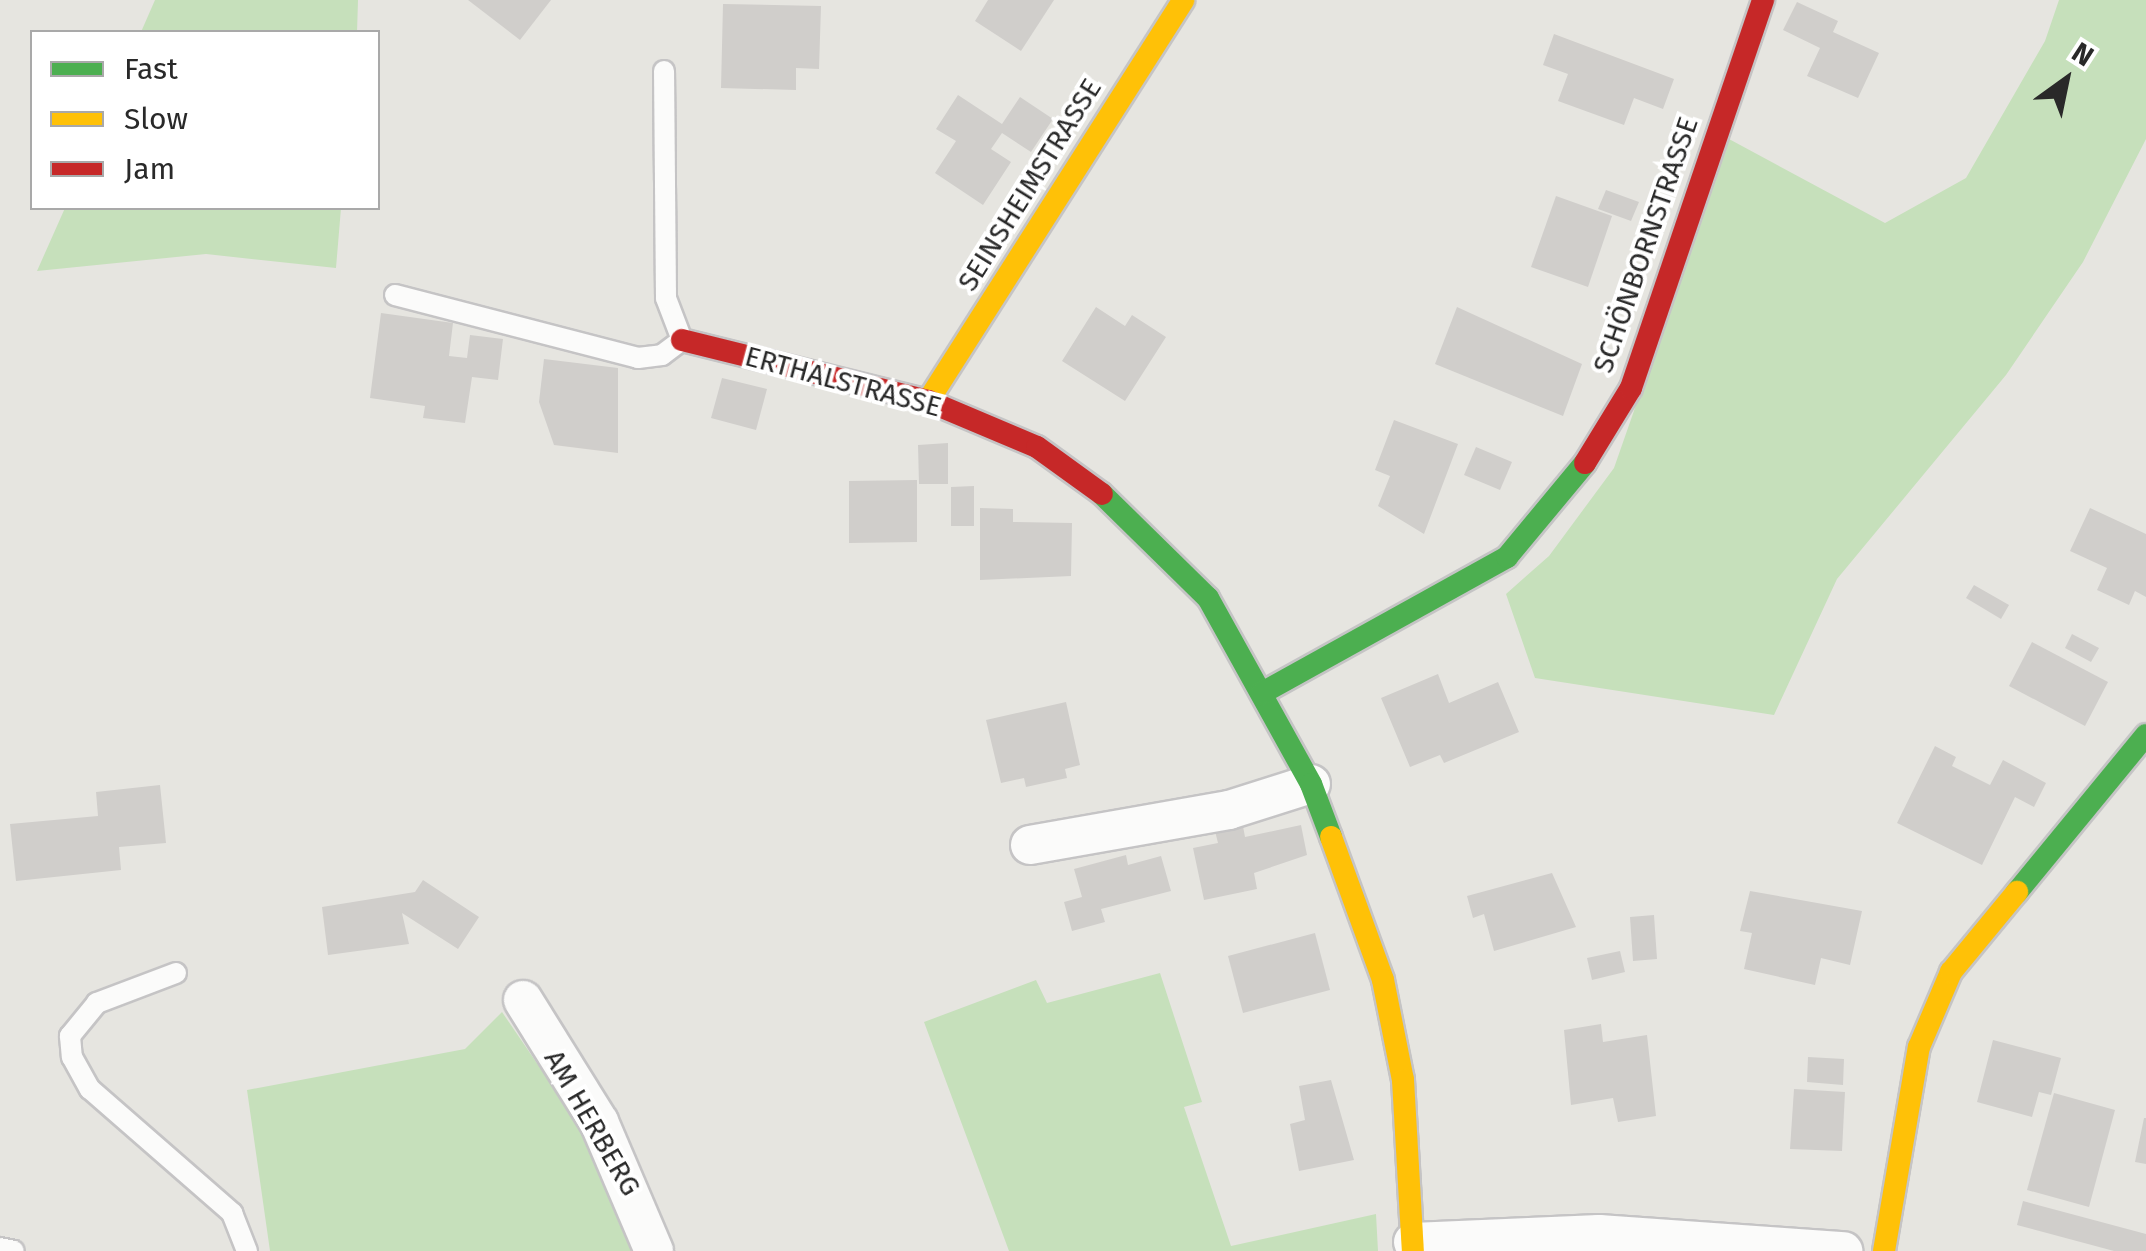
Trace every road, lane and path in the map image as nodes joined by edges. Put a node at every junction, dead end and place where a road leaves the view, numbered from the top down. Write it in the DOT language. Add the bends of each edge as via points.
graph roads {
  1 [pos="1183,0"];
  2 [pos="1762,0"];
  3 [pos="664,71"];
  4 [pos="396,296"];
  5 [pos="682,340"];
  6 [pos="928,402"];
  7 [pos="1262,693"];
  8 [pos="2146,735"];
  9 [pos="1311,784"];
  10 [pos="1030,845"];
  11 [pos="176,973"];
  12 [pos="523,1000"];
  13 [pos="1413,1246"];
  14 [pos="0,1248"];
  15 [pos="14,1251"];
  16 [pos="247,1251"];
  17 [pos="654,1251"];
  18 [pos="1842,1251"];
  19 [pos="1884,1251"];
  1 -- 6 [label="street, SEINSHEIMSTRASSE"];
  2 -- 7 [label="street, SCHÖNBORNSTRASSE" via="1631,388 1573,482 1506,557"];
  3 -- 5 [label="lane" via="666,298"];
  4 -- 5 [label="lane" via="638,358 662,354"];
  5 -- 6 [label="street, ERTHALSTRASSE"];
  6 -- 7 [label="street, ERTHALSTRASSE" via="1083,475 1208,598"];
  7 -- 9 [label="street, ERTHALSTRASSE"];
  8 -- 19 [label="street" via="1951,972 1919,1047"];
  9 -- 10 [label="street" via="1228,810"];
  9 -- 13 [label="street, ERTHALSTRASSE" via="1384,980 1403,1080"];
  11 -- 16 [label="lane" via="97,1003 70,1036 72,1057 90,1090 232,1213"];
  12 -- 17 [label="street, AM HERBERG" via="598,1122"];
  13 -- 18 [label="street" via="1598,1234"];
  14 -- 15 [label="lane"];
}
